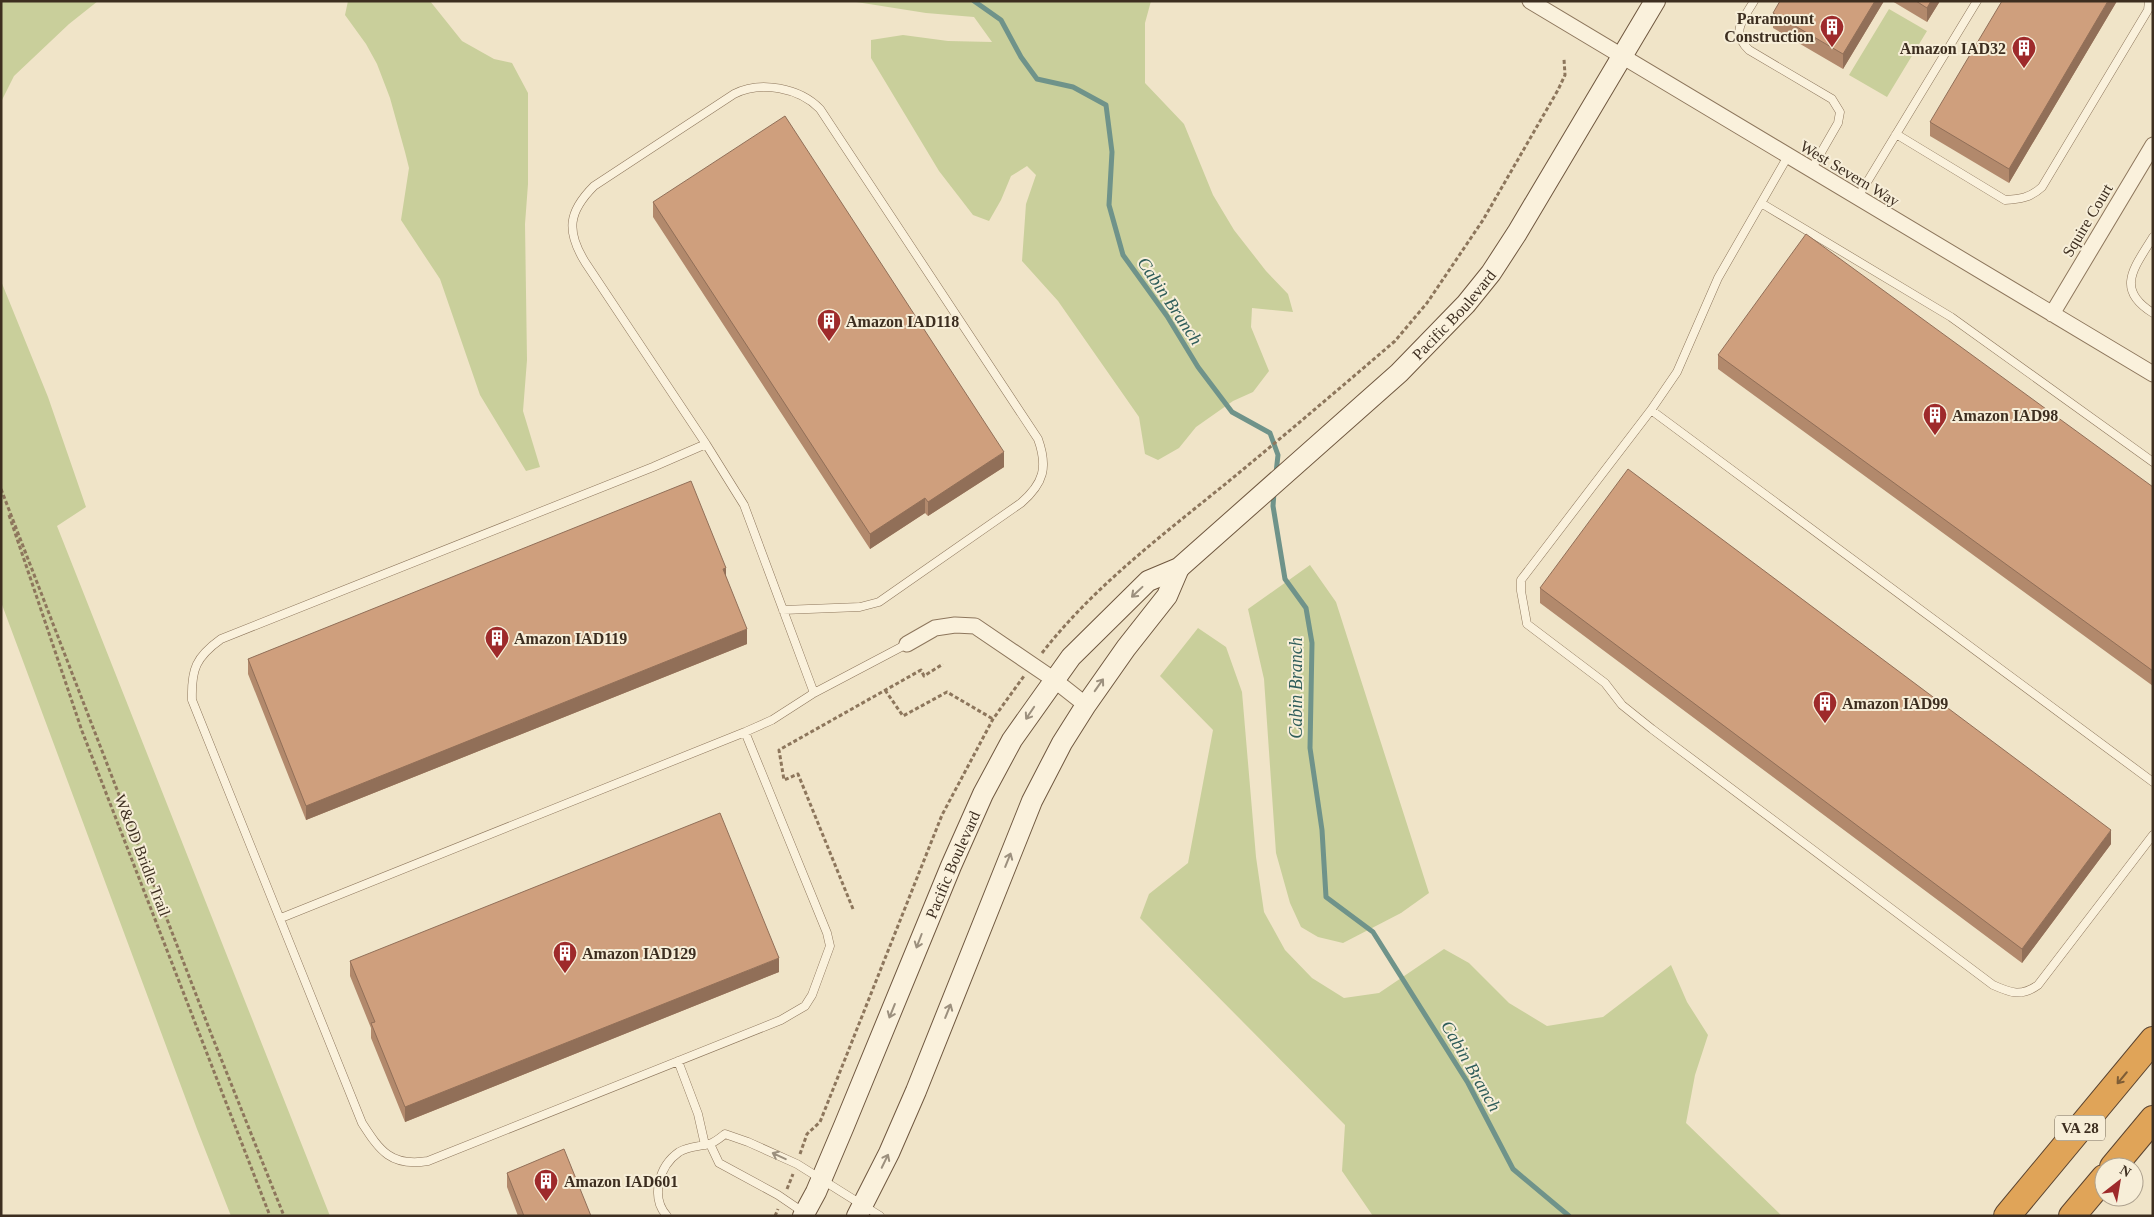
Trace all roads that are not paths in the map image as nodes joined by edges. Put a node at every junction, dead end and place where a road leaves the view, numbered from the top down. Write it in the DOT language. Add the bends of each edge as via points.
graph roads {
  1 [pos="1530,1"];
  2 [pos="1655,1"];
  3 [pos="1754,1"];
  4 [pos="1977,1"];
  5 [pos="2149,1"];
  6 [pos="1622,56"];
  7 [pos="1896,134"];
  8 [pos="2153,145"];
  9 [pos="1788,156"];
  10 [pos="1811,170"];
  11 [pos="1858,197"];
  12 [pos="1761,204"];
  13 [pos="2153,237"];
  14 [pos="2153,313"];
  15 [pos="2052,314"];
  16 [pos="2153,374"];
  17 [pos="1651,410"];
  18 [pos="706,444"];
  19 [pos="2153,462"];
  20 [pos="1179,568"];
  21 [pos="783,610"];
  22 [pos="907,644"];
  23 [pos="1053,679"];
  24 [pos="814,693"];
  25 [pos="1086,705"];
  26 [pos="745,732"];
  27 [pos="2153,782"];
  28 [pos="2153,835"];
  29 [pos="281,918"];
  30 [pos="2153,1040"];
  31 [pos="678,1061"];
  32 [pos="2148,1127"];
  33 [pos="707,1144"];
  34 [pos="2122,1157"];
  35 [pos="822,1178"];
  36 [pos="2094,1190"];
  37 [pos="867,1212"];
  38 [pos="805,1215"];
  39 [pos="667,1216"];
  40 [pos="2007,1216"];
  41 [pos="2072,1216"];
  1 -- 6 [label="street, West Severn Way"];
  2 -- 6 [label="main road, Pacific Boulevard"];
  3 -- 10 [label="lane" via="1740,25 1742,44 1832,99 1840,112 1838,123"];
  4 -- 7 [label="lane"];
  5 -- 7 [label="lane" via="2148,10 2042,187 2035,193 2023,199 2005,200"];
  6 -- 9 [label="street, West Severn Way"];
  6 -- 20 [label="main road, Pacific Boulevard" via="1505,252 1466,304 1399,372"];
  7 -- 11 [label="lane"];
  8 -- 15 [label="street, Squire Court"];
  9 -- 10 [label="street, West Severn Way"];
  9 -- 12 [label="lane"];
  10 -- 11 [label="street, West Severn Way"];
  11 -- 15 [label="street, West Severn Way"];
  12 -- 17 [label="lane" via="1718,278 1677,372"];
  12 -- 19 [label="lane" via="1951,317"];
  13 -- 14 [label="lane" via="2131,275 2133,296"];
  15 -- 16 [label="street, West Severn Way"];
  17 -- 27 [label="lane"];
  17 -- 28 [label="lane" via="1522,580 1527,624 1605,683 1622,705 1993,985 2008,992 2027,992 2038,985"];
  18 -- 21 [label="lane" via="744,505"];
  18 -- 21 [label="lane" via="578,250 572,232 574,212 594,186 745,88 774,89 804,96 820,110 1038,439 1045,464 1032,492 1020,503 879,602 860,607"];
  18 -- 29 [label="lane" via="221,639 206,650 196,663 191,680 192,700"];
  20 -- 23 [label="main road, Pacific Boulevard, one-way" via="1148,581"];
  25 -- 20 [label="main road, Pacific Boulevard, one-way" via="1167,596"];
  21 -- 24 [label="lane"];
  22 -- 23 [label="street" via="935,628 975,626"];
  22 -- 24 [label="lane"];
  23 -- 25 [label="street"];
  23 -- 35 [label="main road, Pacific Boulevard, one-way" via="1012,740 983,794 929,916"];
  24 -- 26 [label="lane" via="772,720"];
  37 -- 25 [label="main road, Pacific Boulevard, one-way" via="1032,801"];
  26 -- 29 [label="lane"];
  26 -- 31 [label="lane" via="822,916 830,946 805,1006 780,1020"];
  29 -- 31 [label="lane" via="362,1123 378,1148 397,1160 409,1163 428,1160"];
  30 -- 40 [label="highway, VA 28, one-way"];
  31 -- 33 [label="lane"];
  32 -- 34 [label="highway, VA 28"];
  35 -- 33 [label="lane, one-way" via="725,1134"];
  33 -- 38 [label="lane" via="719,1163 778,1195"];
  33 -- 39 [label="lane" via="679,1152 665,1168 657,1188 661,1209"];
  35 -- 37 [label="lane"];
  35 -- 38 [label="main road, Pacific Boulevard"];
  36 -- 41 [label="highway"];
}
